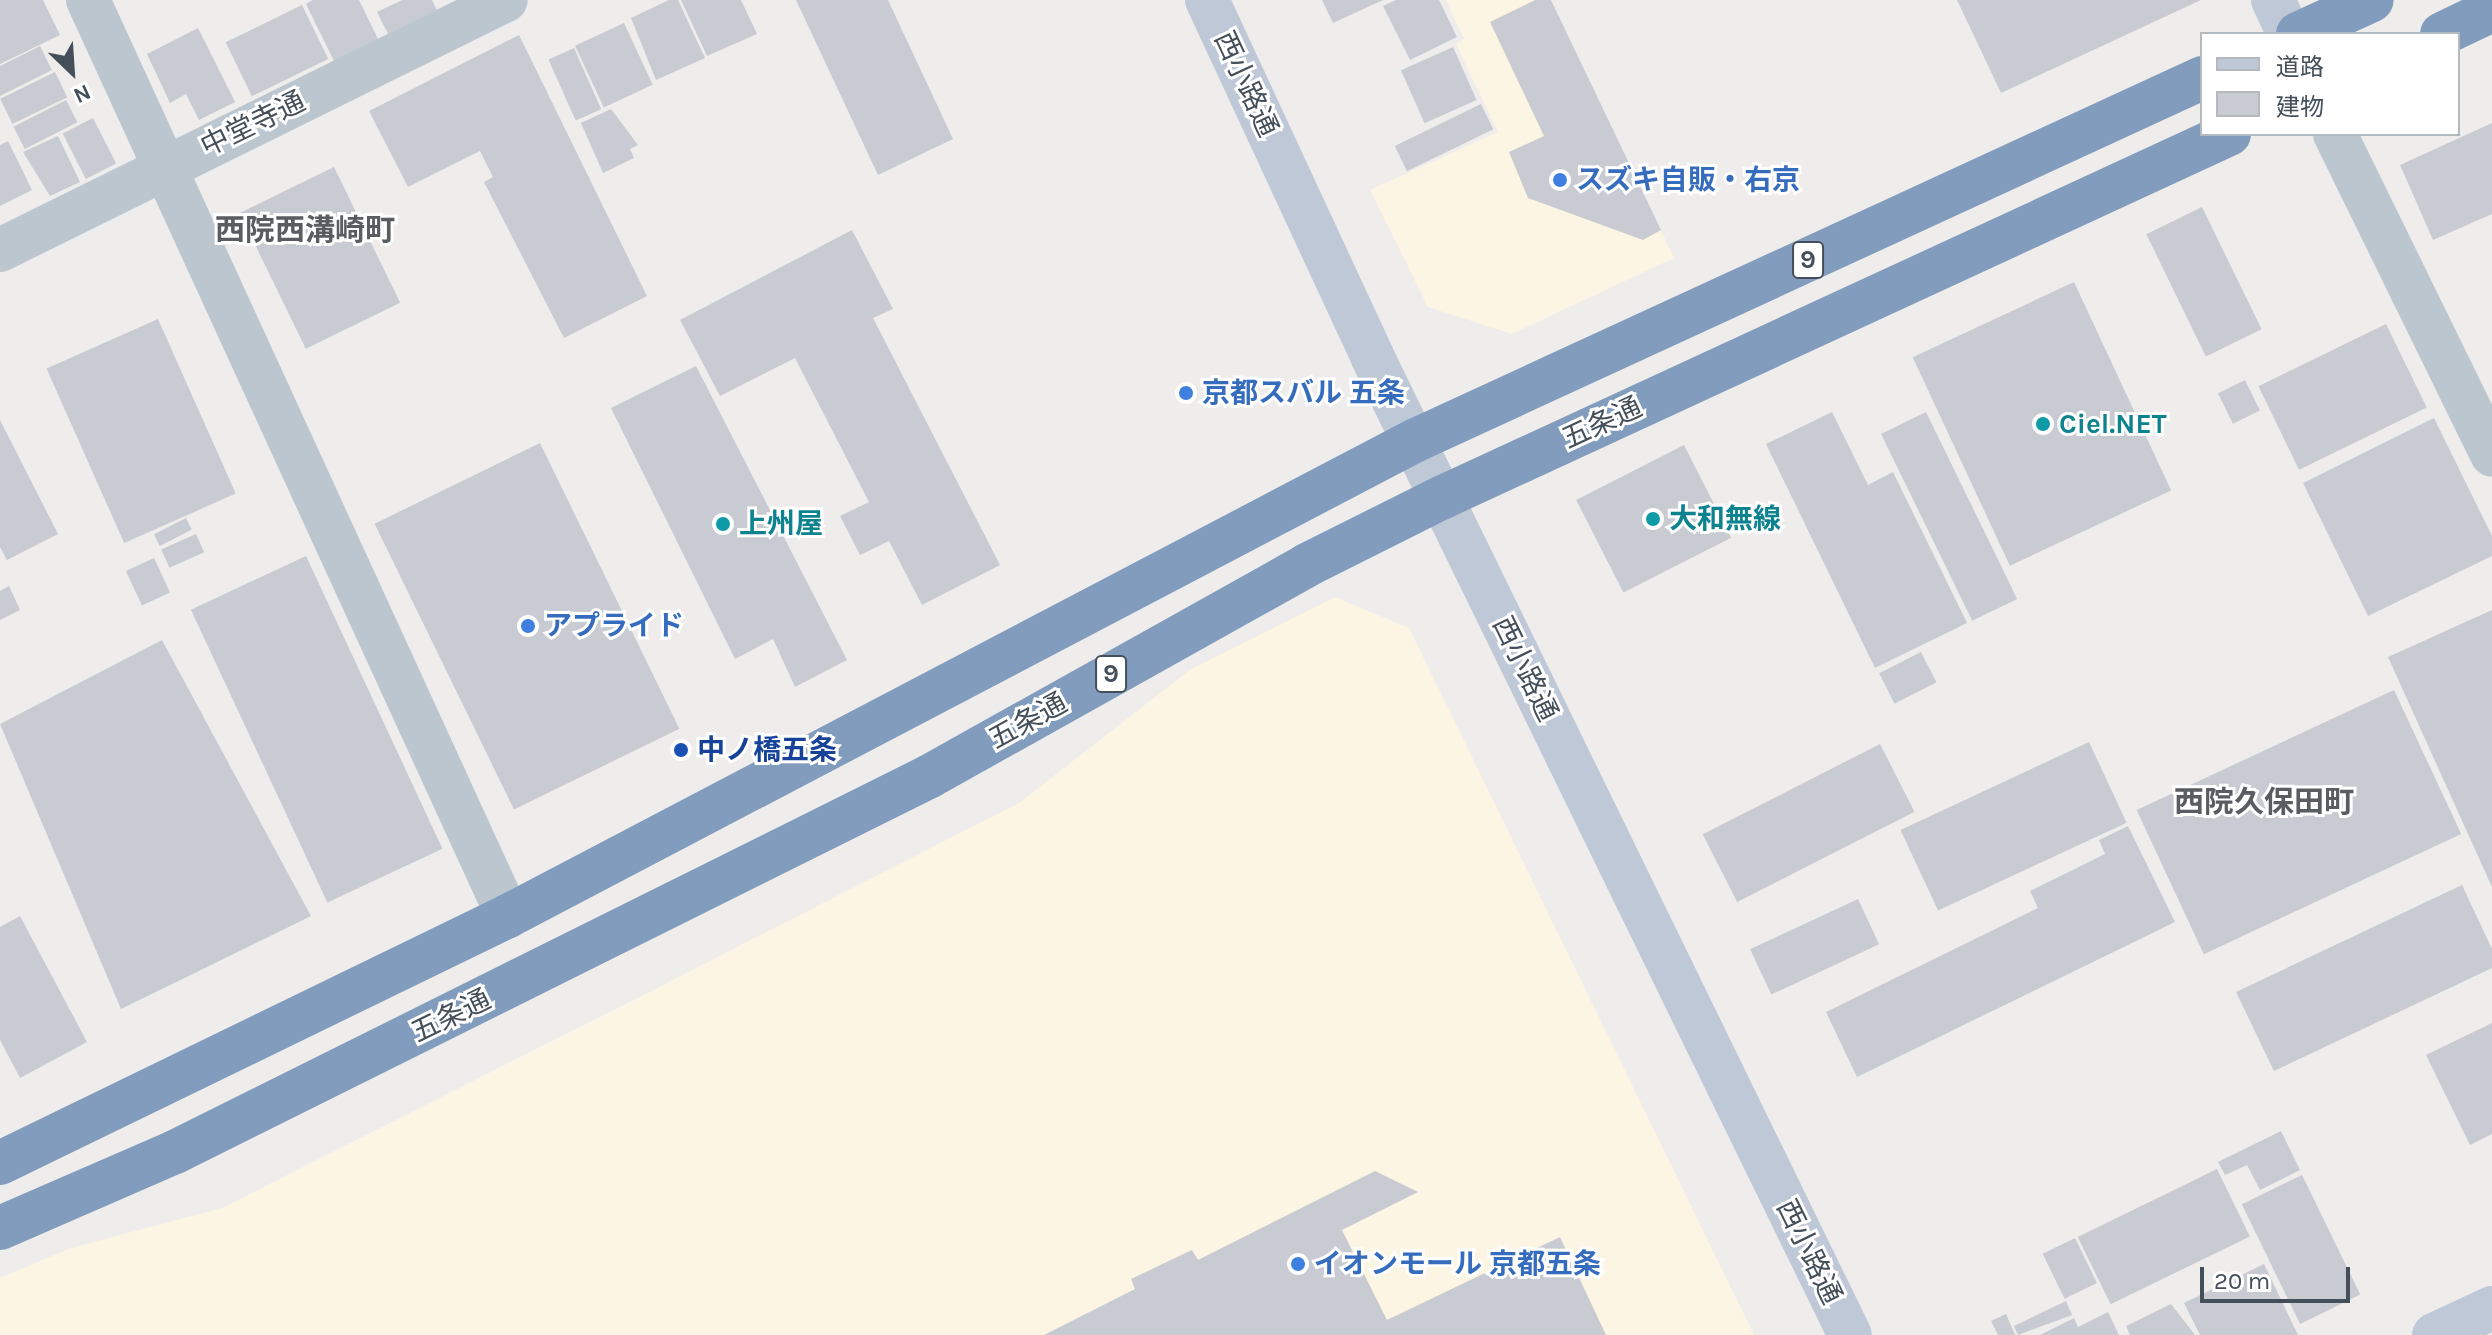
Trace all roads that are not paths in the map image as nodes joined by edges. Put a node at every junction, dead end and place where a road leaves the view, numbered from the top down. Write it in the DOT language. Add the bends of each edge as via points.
graph roads {
  1 [pos="88,0"];
  2 [pos="506,0"];
  3 [pos="1207,0"];
  4 [pos="2273,0"];
  5 [pos="2372,0"];
  6 [pos="2492,10"];
  7 [pos="2288,32"];
  8 [pos="2302,32"];
  9 [pos="2446,32"];
  10 [pos="2200,79"];
  11 [pos="2225,136"];
  12 [pos="2336,136"];
  13 [pos="167,166"];
  14 [pos="0,250"];
  15 [pos="1414,441"];
  16 [pos="2492,455"];
  17 [pos="1441,498"];
  18 [pos="508,916"];
  19 [pos="0,1163"];
  20 [pos="0,1228"];
  21 [pos="2492,1308"];
  22 [pos="1850,1335"];
  23 [pos="2434,1335"];
  1 -- 13 [label="street"];
  2 -- 13 [label="street, 中堂寺通"];
  3 -- 15 [label="street, 西小路通"];
  4 -- 7 [label="street"];
  5 -- 8 [label="highway"];
  6 -- 9 [label="highway"];
  10 -- 15 [label="highway, 9"];
  11 -- 17 [label="highway, 五条通 / 9"];
  12 -- 16 [label="street"];
  13 -- 14 [label="street, 中堂寺通"];
  13 -- 18 [label="street"];
  15 -- 17 [label="street, 西小路通"];
  15 -- 18 [label="highway, 9"];
  17 -- 20 [label="highway, 五条通 / 9" via="1307,565 930,776 175,1152"];
  17 -- 22 [label="street, 西小路通"];
  18 -- 19 [label="highway, 9"];
  21 -- 23 [label="street"];
}
